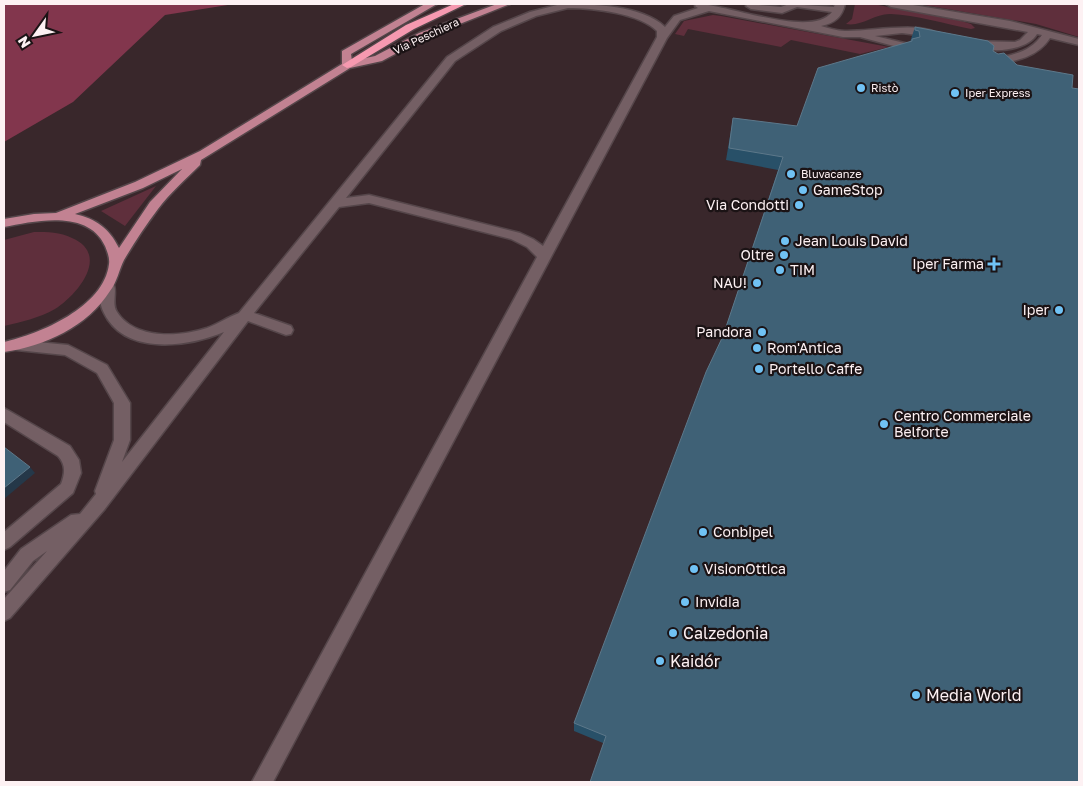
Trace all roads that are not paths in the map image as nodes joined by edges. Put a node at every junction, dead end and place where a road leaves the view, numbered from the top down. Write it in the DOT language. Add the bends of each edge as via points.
graph roads {
  1 [pos="432,4"];
  2 [pos="461,4"];
  3 [pos="505,4"];
  4 [pos="690,4"];
  5 [pos="741,4"];
  6 [pos="795,4"];
  7 [pos="891,4"];
  8 [pos="600,6"];
  9 [pos="840,7"];
  10 [pos="709,8"];
  11 [pos="806,26"];
  12 [pos="1034,30"];
  13 [pos="1048,33"];
  14 [pos="860,34"];
  15 [pos="940,36"];
  16 [pos="662,37"];
  17 [pos="962,40"];
  18 [pos="1079,42"];
  19 [pos="909,48"];
  20 [pos="993,62"];
  21 [pos="347,65"];
  22 [pos="204,154"];
  23 [pos="335,204"];
  24 [pos="59,216"];
  25 [pos="4,224"];
  26 [pos="544,258"];
  27 [pos="116,262"];
  28 [pos="108,286"];
  29 [pos="246,315"];
  30 [pos="286,330"];
  31 [pos="10,346"];
  32 [pos="4,414"];
  33 [pos="98,505"];
  34 [pos="4,542"];
  35 [pos="4,584"];
  36 [pos="4,612"];
  37 [pos="262,782"];
  1 -- 21 [label="main road, Via Peschiera" via="346,53"];
  2 -- 21 [label="highway" via="410,27"];
  3 -- 21 [label="main road, Via Peschiera" via="423,35 378,59"];
  4 -- 10 [label="lane"];
  5 -- 6 [label="lane" via="782,10"];
  6 -- 9 [label="lane" via="813,8"];
  7 -- 12 [label="lane"];
  8 -- 16 [label="lane" via="652,20 662,30"];
  8 -- 23 [label="lane" via="552,8 497,29 451,59"];
  9 -- 11 [label="lane" via="828,22"];
  10 -- 11 [label="lane"];
  10 -- 16 [label="lane" via="677,18"];
  11 -- 14 [label="lane"];
  12 -- 13 [label="lane"];
  12 -- 17 [label="lane" via="1027,41 1018,45 1003,47"];
  13 -- 18 [label="lane"];
  13 -- 20 [label="lane" via="1039,48 1026,56"];
  14 -- 15 [label="lane" via="902,30"];
  14 -- 19 [label="lane"];
  16 -- 26 [label="lane"];
  21 -- 22 [label="main road, Via Peschiera"];
  22 -- 24 [label="main road, Via Peschiera" via="139,185"];
  22 -- 27 [label="main road, Via Peschiera" via="154,205"];
  23 -- 26 [label="lane" via="368,200 514,236 539,248"];
  23 -- 29 [label="lane"];
  24 -- 25 [label="main road, Via Peschiera" via="30,217"];
  24 -- 27 [label="main road, Via Peschiera" via="90,223 110,239"];
  26 -- 37 [label="lane"];
  27 -- 28 [label="main road, Via Peschiera"];
  28 -- 29 [label="lane" via="108,306 114,319 128,331 149,338 174,340 201,336"];
  28 -- 31 [label="main road, Via Peschiera" via="87,310 55,331"];
  29 -- 30 [label="lane"];
  29 -- 33 [label="lane"];
  31 -- 33 [label="lane" via="68,350 102,369 122,403 122,440"];
  32 -- 34 [label="lane" via="64,451 72,460 73,473 67,488"];
  33 -- 35 [label="lane" via="27,555"];
  33 -- 36 [label="lane"];
}
